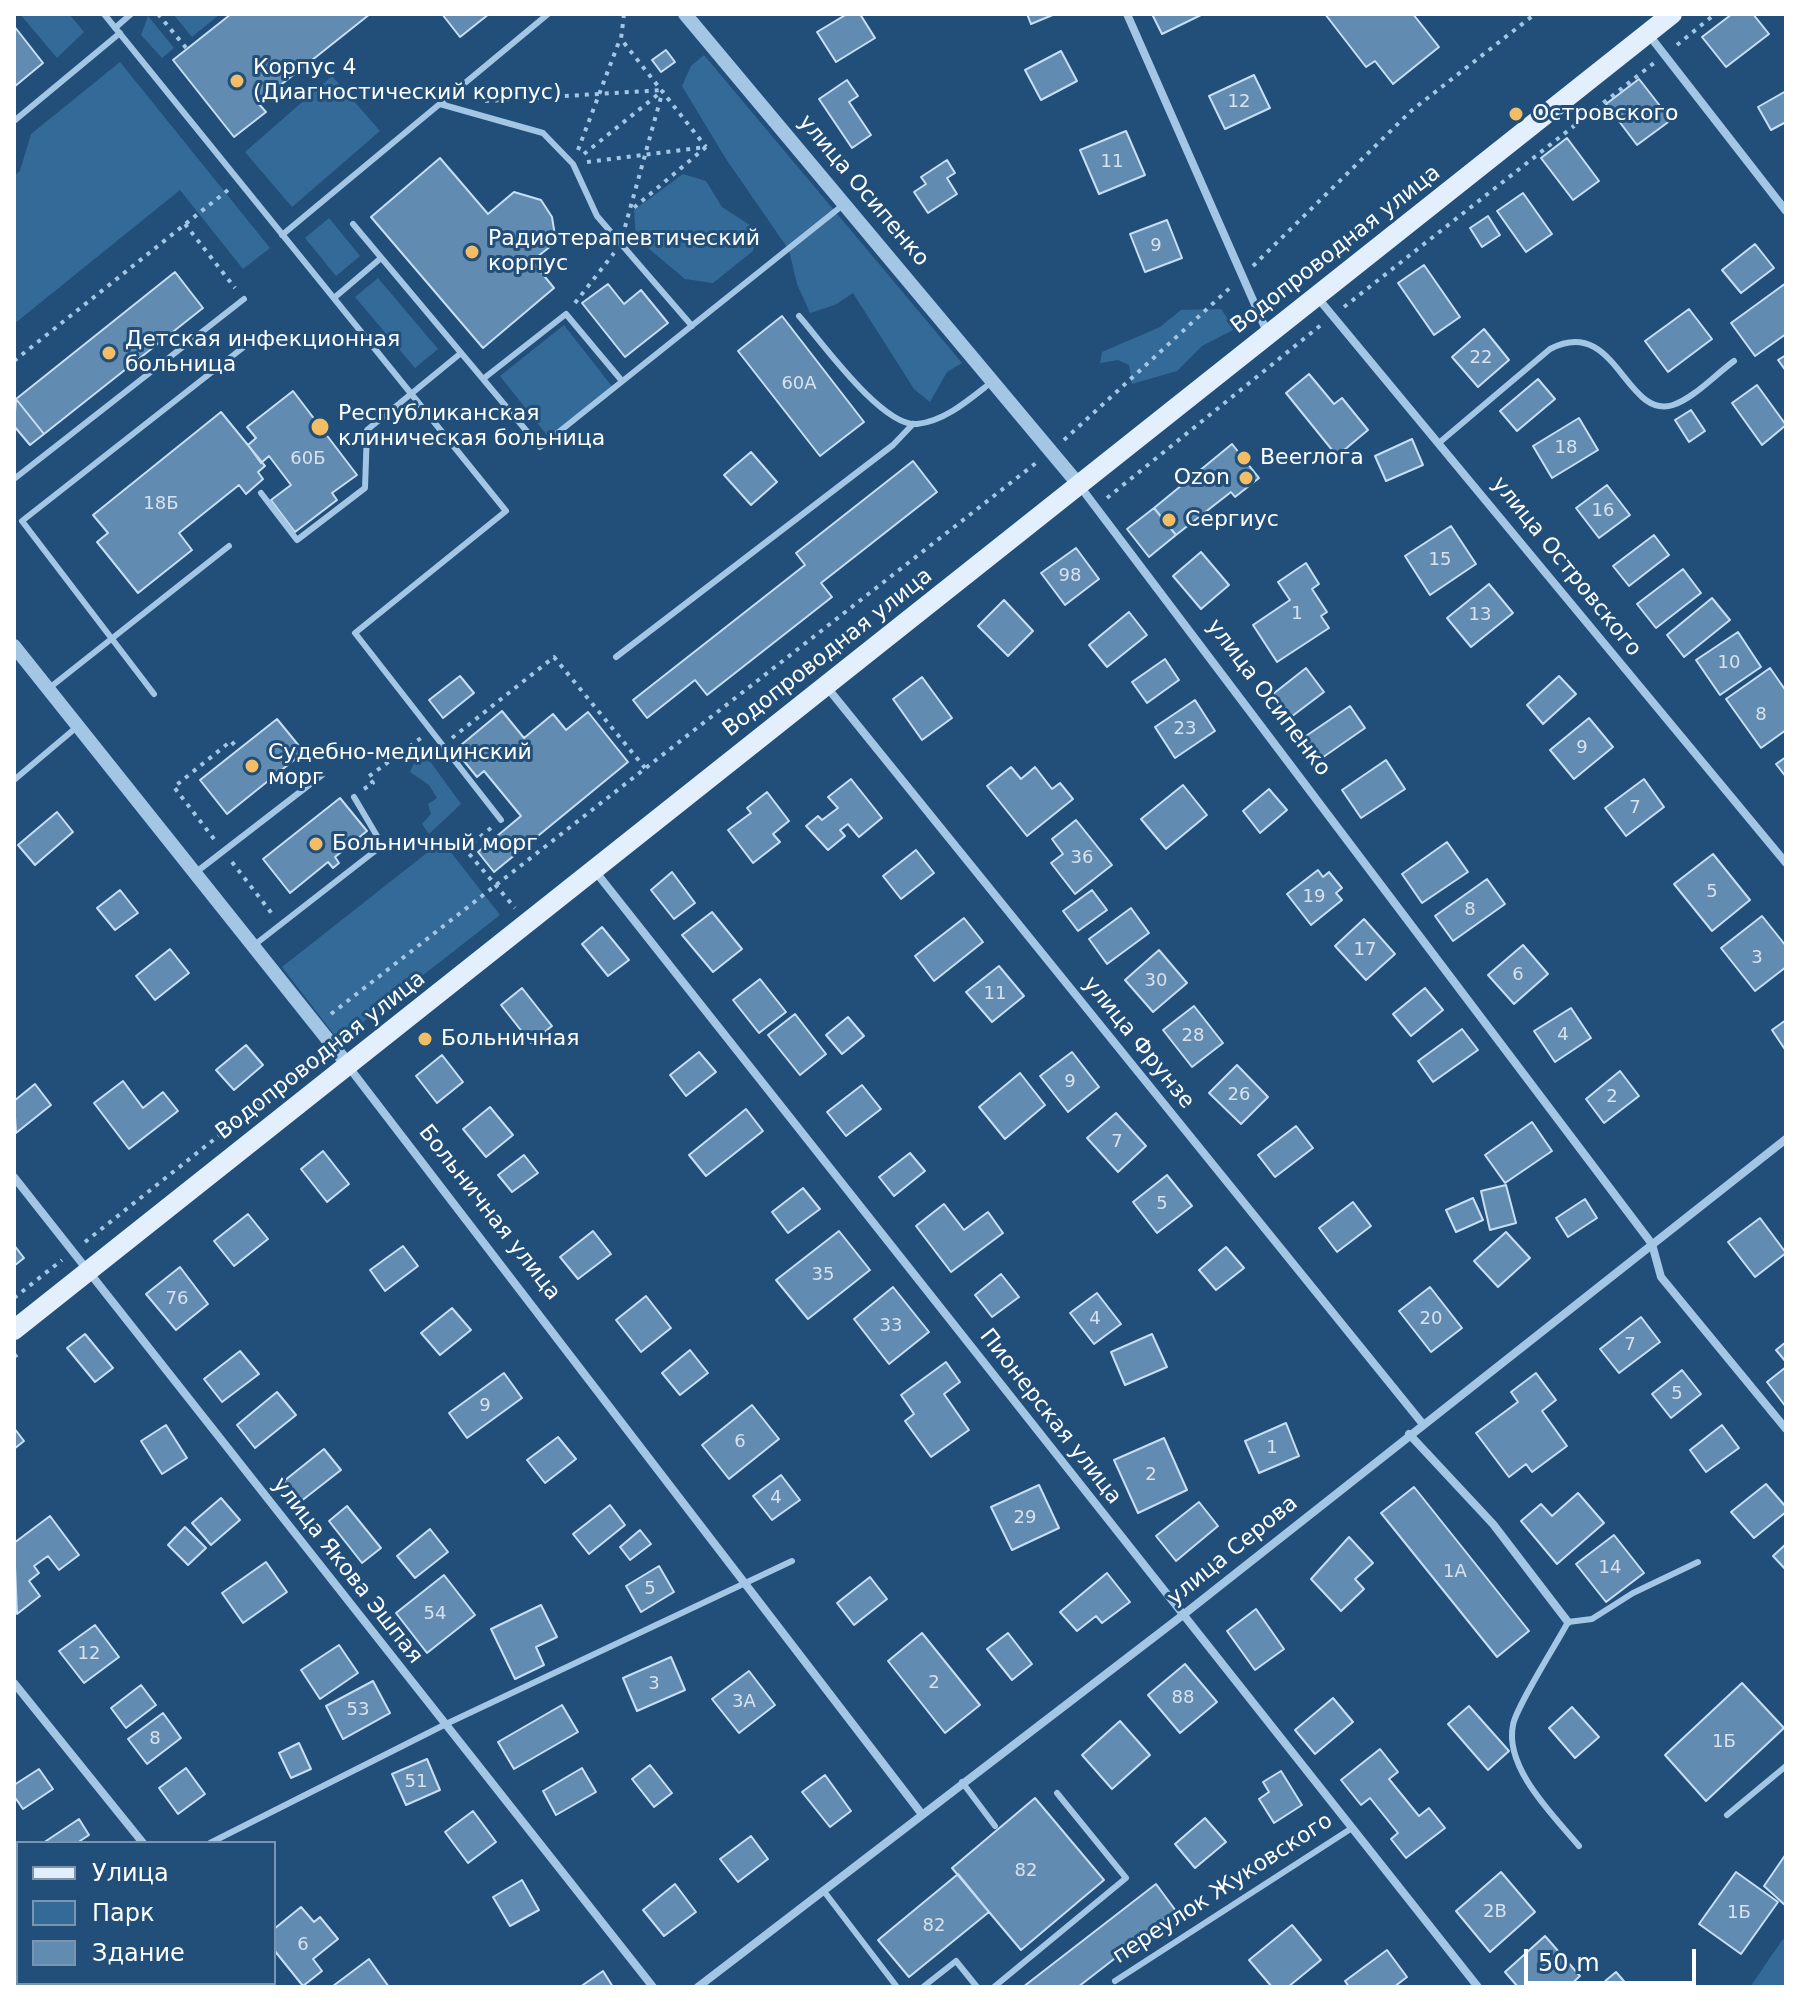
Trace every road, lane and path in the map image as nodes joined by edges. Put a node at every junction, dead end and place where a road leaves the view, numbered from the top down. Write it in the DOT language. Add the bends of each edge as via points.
graph roads {
  1 [pos="104,14"];
  2 [pos="131,14"];
  3 [pos="158,14"];
  4 [pos="548,14"];
  5 [pos="624,14"];
  6 [pos="686,14"];
  7 [pos="1127,14"];
  8 [pos="1535,14"];
  9 [pos="1672,14"];
  10 [pos="1715,14"];
  11 [pos="118,30"];
  12 [pos="1648,33"];
  13 [pos="621,39"];
  14 [pos="187,49"];
  15 [pos="1665,54"];
  16 [pos="663,90"];
  17 [pos="600,94"];
  18 [pos="484,101"];
  19 [pos="440,104"];
  20 [pos="14,121"];
  21 [pos="706,147"];
  22 [pos="645,155"];
  23 [pos="573,164"];
  24 [pos="239,181"];
  25 [pos="846,203"];
  26 [pos="1786,211"];
  27 [pos="629,212"];
  28 [pos="185,224"];
  29 [pos="353,224"];
  30 [pos="282,235"];
  31 [pos="621,244"];
  32 [pos="381,258"];
  33 [pos="1243,276"];
  34 [pos="1316,296"];
  35 [pos="334,298"];
  36 [pos="244,299"];
  37 [pos="566,314"];
  38 [pos="799,316"];
  39 [pos="1333,316"];
  40 [pos="692,326"];
  41 [pos="1268,334"];
  42 [pos="245,346"];
  43 [pos="461,353"];
  44 [pos="14,361"];
  45 [pos="1734,361"];
  46 [pos="483,379"];
  47 [pos="622,381"];
  48 [pos="993,381"];
  49 [pos="411,394"];
  50 [pos="913,424"];
  51 [pos="1440,442"];
  52 [pos="1051,451"];
  53 [pos="14,479"];
  54 [pos="1079,485"];
  55 [pos="261,493"];
  56 [pos="1111,496"];
  57 [pos="229,546"];
  58 [pos="112,639"];
  59 [pos="14,646"];
  60 [pos="616,657"];
  61 [pos="826,686"];
  62 [pos="48,689"];
  63 [pos="154,694"];
  64 [pos="78,726"];
  65 [pos="431,731"];
  66 [pos="443,746"];
  67 [pos="238,749"];
  68 [pos="645,768"];
  69 [pos="322,775"];
  70 [pos="14,780"];
  71 [pos="354,797"];
  72 [pos="501,820"];
  73 [pos="223,851"];
  74 [pos="1786,863"];
  75 [pos="594,870"];
  76 [pos="195,873"];
  77 [pos="495,885"];
  78 [pos="519,913"];
  79 [pos="280,925"];
  80 [pos="253,946"];
  81 [pos="316,1026"];
  82 [pos="332,1046"];
  83 [pos="348,1065"];
  84 [pos="1786,1139"];
  85 [pos="14,1177"];
  86 [pos="1652,1244"];
  87 [pos="72,1251"];
  88 [pos="88,1271"];
  89 [pos="14,1298"];
  90 [pos="14,1330"];
  91 [pos="1422,1423"];
  92 [pos="1786,1429"];
  93 [pos="1409,1434"];
  94 [pos="792,1561"];
  95 [pos="1698,1562"];
  96 [pos="746,1584"];
  97 [pos="1183,1615"];
  98 [pos="1568,1622"];
  99 [pos="14,1683"];
  100 [pos="446,1724"];
  101 [pos="1786,1766"];
  102 [pos="962,1782"];
  103 [pos="1057,1793"];
  104 [pos="921,1813"];
  105 [pos="1727,1815"];
  106 [pos="995,1826"];
  107 [pos="1352,1828"];
  108 [pos="141,1841"];
  109 [pos="214,1841"];
  110 [pos="1579,1846"];
  111 [pos="823,1890"];
  112 [pos="1115,1981"];
  113 [pos="653,1987"];
  114 [pos="698,1987"];
  115 [pos="897,1987"];
  116 [pos="923,1987"];
  117 [pos="977,1987"];
  118 [pos="994,1987"];
  119 [pos="1478,1987"];
  1 -- 11 [label="lane"];
  2 -- 11 [label="lane"];
  3 -- 14 [label="path"];
  4 -- 19 [label="lane"];
  5 -- 13 [label="path"];
  6 -- 25 [label="street, улица Осипенко"];
  7 -- 33 [label="street"];
  8 -- 33 [label="path" via="1411,111"];
  9 -- 12 [label="main road, Водопроводная улица"];
  10 -- 15 [label="path"];
  11 -- 20 [label="lane"];
  11 -- 24 [label="lane"];
  12 -- 15 [label="street"];
  12 -- 34 [label="main road, Водопроводная улица"];
  13 -- 16 [label="path"];
  13 -- 17 [label="path"];
  15 -- 26 [label="street"];
  15 -- 39 [label="path"];
  16 -- 17 [label="path"];
  16 -- 21 [label="path"];
  16 -- 22 [label="path"];
  16 -- 23 [label="path"];
  17 -- 18 [label="path"];
  17 -- 23 [label="path"];
  19 -- 23 [label="lane" via="543,133"];
  19 -- 30 [label="lane"];
  21 -- 22 [label="path"];
  21 -- 27 [label="path"];
  22 -- 23 [label="path"];
  22 -- 27 [label="path"];
  23 -- 31 [label="lane" via="597,216"];
  24 -- 28 [label="path"];
  24 -- 30 [label="lane"];
  25 -- 40 [label="lane"];
  25 -- 48 [label="street, улица Осипенко"];
  27 -- 31 [label="path"];
  28 -- 36 [label="path"];
  28 -- 44 [label="path"];
  29 -- 32 [label="lane"];
  30 -- 35 [label="lane"];
  31 -- 37 [label="path"];
  31 -- 40 [label="lane"];
  32 -- 35 [label="lane"];
  32 -- 43 [label="lane"];
  33 -- 41 [label="street"];
  33 -- 52 [label="path"];
  34 -- 39 [label="street, улица Островского"];
  34 -- 41 [label="main road, Водопроводная улица"];
  35 -- 49 [label="lane"];
  36 -- 53 [label="lane"];
  37 -- 46 [label="lane"];
  37 -- 47 [label="lane"];
  38 -- 50 [label="lane" via="870,397 889,414"];
  39 -- 51 [label="street, улица Островского"];
  39 -- 56 [label="path"];
  40 -- 47 [label="lane"];
  41 -- 54 [label="main road, Водопроводная улица"];
  42 -- 58 [label="lane" via="22,521"];
  43 -- 46 [label="lane"];
  43 -- 49 [label="lane"];
  45 -- 51 [label="lane" via="1685,398 1660,405 1647,401 1594,346 1582,339 1566,341"];
  46 -- 47 [label="lane" via="540,447"];
  48 -- 50 [label="lane" via="942,416"];
  48 -- 52 [label="street, улица Осипенко"];
  49 -- 55 [label="lane" via="367,430 365,488 297,540"];
  49 -- 65 [label="lane" via="506,511 355,633"];
  50 -- 60 [label="lane" via="893,445"];
  51 -- 74 [label="street, улица Островского"];
  52 -- 54 [label="street, улица Осипенко"];
  52 -- 68 [label="path"];
  54 -- 61 [label="main road, Водопроводная улица"];
  54 -- 86 [label="street, улица Осипенко"];
  57 -- 58 [label="lane"];
  58 -- 62 [label="lane"];
  58 -- 63 [label="lane"];
  59 -- 62 [label="street, Больничная улица"];
  61 -- 75 [label="main road, Водопроводная улица"];
  61 -- 91 [label="street, улица Фрунзе"];
  62 -- 64 [label="street, Больничная улица"];
  64 -- 70 [label="lane"];
  64 -- 76 [label="street, Больничная улица"];
  65 -- 66 [label="lane"];
  65 -- 71 [label="path" via="368,777 373,783"];
  66 -- 68 [label="path" via="554,657"];
  66 -- 72 [label="lane"];
  67 -- 73 [label="path" via="231,741 174,787"];
  68 -- 77 [label="path"];
  69 -- 73 [label="lane"];
  71 -- 79 [label="lane" via="377,836 375,851"];
  72 -- 77 [label="path" via="465,849"];
  73 -- 76 [label="lane"];
  73 -- 79 [label="path"];
  75 -- 83 [label="main road, Водопроводная улица"];
  75 -- 97 [label="street, Пионерская улица"];
  76 -- 80 [label="street, Больничная улица"];
  77 -- 78 [label="path"];
  77 -- 81 [label="path"];
  79 -- 80 [label="lane"];
  80 -- 81 [label="street, Больничная улица"];
  81 -- 82 [label="street, Больничная улица"];
  82 -- 83 [label="street, Больничная улица"];
  82 -- 87 [label="path"];
  83 -- 88 [label="main road, Водопроводная улица"];
  83 -- 96 [label="street, Больничная улица"];
  84 -- 86 [label="street, улица Серова"];
  85 -- 87 [label="street, улица Якова Эшпая"];
  86 -- 91 [label="street, улица Серова"];
  86 -- 92 [label="street, улица Осипенко" via="1661,1277"];
  87 -- 88 [label="street, улица Якова Эшпая"];
  87 -- 89 [label="path"];
  88 -- 90 [label="main road, Водопроводная улица"];
  88 -- 100 [label="street, улица Якова Эшпая"];
  91 -- 93 [label="street, улица Серова"];
  93 -- 97 [label="street, улица Серова"];
  93 -- 98 [label="street" via="1493,1524"];
  94 -- 96 [label="lane"];
  95 -- 98 [label="lane" via="1592,1619"];
  96 -- 100 [label="lane"];
  96 -- 104 [label="street, Больничная улица"];
  97 -- 102 [label="street, улица Серова"];
  97 -- 107 [label="street, Пионерская улица"];
  98 -- 110 [label="lane" via="1513,1725 1518,1764"];
  99 -- 108 [label="street"];
  100 -- 109 [label="lane"];
  100 -- 113 [label="street, улица Якова Эшпая"];
  101 -- 105 [label="lane"];
  102 -- 104 [label="street, улица Серова"];
  102 -- 106 [label="lane"];
  103 -- 118 [label="lane" via="1126,1878"];
  104 -- 111 [label="street, улица Серова"];
  107 -- 112 [label="lane, переулок Жуковского"];
  107 -- 119 [label="street, Пионерская улица"];
  111 -- 114 [label="street, улица Серова"];
  111 -- 115 [label="lane"];
  116 -- 117 [label="lane" via="956,1961"];
}
